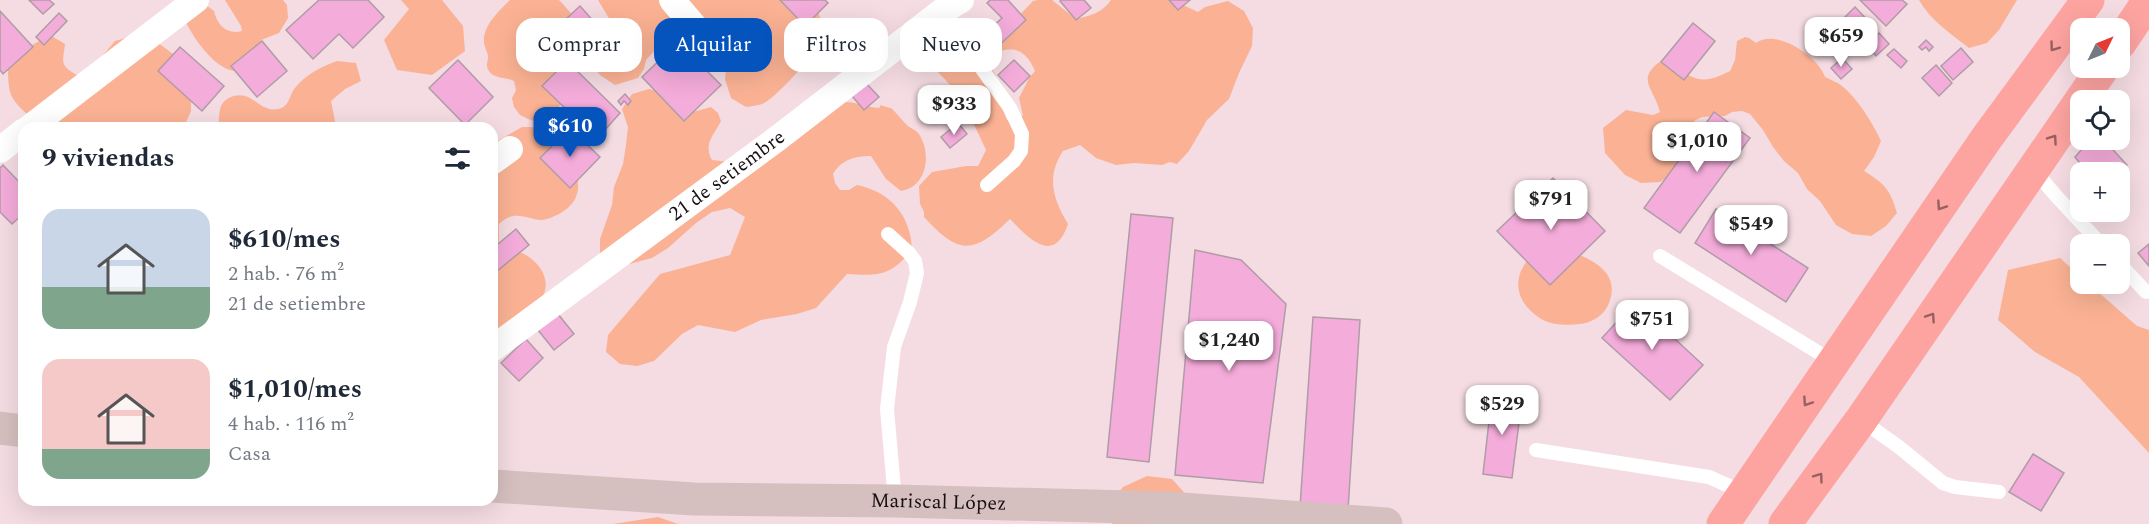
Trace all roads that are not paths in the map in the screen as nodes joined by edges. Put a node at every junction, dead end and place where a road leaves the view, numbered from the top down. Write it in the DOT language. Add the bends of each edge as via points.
graph roads {
  1 [pos="196,0"];
  2 [pos="672,0"];
  3 [pos="2088,0"];
  4 [pos="2149,0"];
  5 [pos="951,6"];
  6 [pos="688,18"];
  7 [pos="2130,28"];
  8 [pos="2096,78"];
  9 [pos="37,122"];
  10 [pos="18,136"];
  11 [pos="0,150"];
  12 [pos="2033,168"];
  13 [pos="987,185"];
  14 [pos="888,234"];
  15 [pos="2092,234"];
  16 [pos="1660,256"];
  17 [pos="2130,275"];
  18 [pos="2146,292"];
  19 [pos="498,345"];
  20 [pos="1834,362"];
  21 [pos="1861,420"];
  22 [pos="0,428"];
  23 [pos="18,430"];
  24 [pos="1536,450"];
  25 [pos="498,486"];
  26 [pos="2000,492"];
  27 [pos="1745,493"];
  28 [pos="895,501"];
  29 [pos="1386,524"];
  30 [pos="1723,524"];
  31 [pos="1785,524"];
  1 -- 9 [label="street"];
  2 -- 6 [label="street"];
  3 -- 20 [label="highway, one-way" via="1986,139"];
  4 -- 7 [label="highway"];
  5 -- 13 [label="lane" via="1022,134 1021,151"];
  5 -- 19 [label="street, 21 de setiembre"];
  12 -- 8 [label="highway, one-way"];
  10 -- 11 [label="street"];
  12 -- 15 [label="lane"];
  21 -- 12 [label="highway, one-way"];
  14 -- 28 [label="lane" via="915,261 917,273 894,347 887,409"];
  16 -- 20 [label="lane"];
  17 -- 18 [label="lane"];
  20 -- 27 [label="highway, one-way"];
  21 -- 26 [label="lane" via="1943,483"];
  31 -- 21 [label="highway, one-way"];
  22 -- 23 [label="street"];
  24 -- 27 [label="lane" via="1709,477"];
  25 -- 28 [label="street, Mariscal López" via="694,498"];
  27 -- 30 [label="highway"];
  28 -- 29 [label="street, Mariscal López" via="1168,508"];
}
